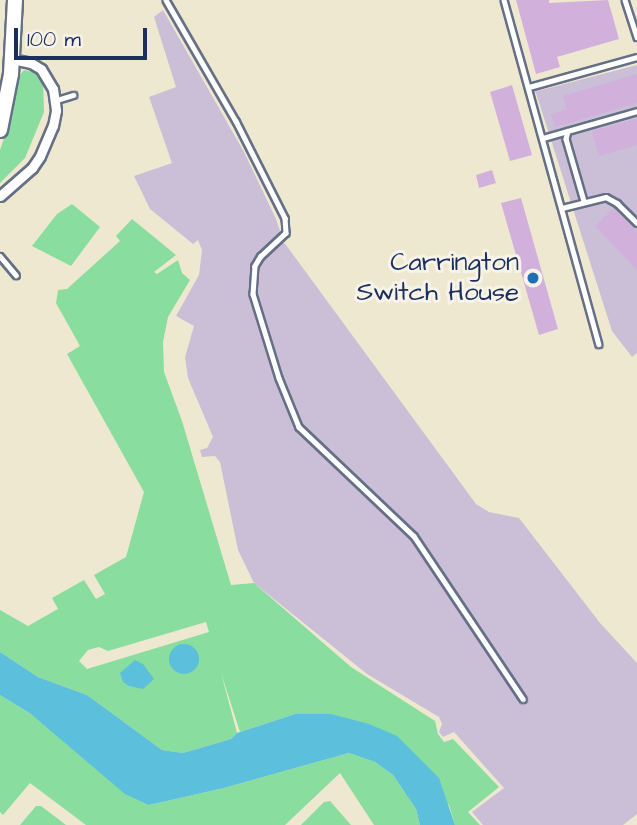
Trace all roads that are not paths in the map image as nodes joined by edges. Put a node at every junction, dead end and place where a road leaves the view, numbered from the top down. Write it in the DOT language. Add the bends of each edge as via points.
graph roads {
  1 [pos="15,0"];
  2 [pos="166,0"];
  3 [pos="504,0"];
  4 [pos="625,0"];
  5 [pos="637,37"];
  6 [pos="637,57"];
  7 [pos="12,59"];
  8 [pos="529,88"];
  9 [pos="73,95"];
  10 [pos="57,100"];
  11 [pos="637,111"];
  12 [pos="0,130"];
  13 [pos="568,131"];
  14 [pos="543,138"];
  15 [pos="0,196"];
  16 [pos="583,201"];
  17 [pos="562,208"];
  18 [pos="637,223"];
  19 [pos="0,256"];
  20 [pos="16,275"];
  21 [pos="599,344"];
  22 [pos="523,699"];
  1 -- 7 [label="main road"];
  2 -- 22 [label="lane" via="285,218 286,233 255,266 253,294 299,427 414,536"];
  3 -- 8 [label="lane"];
  4 -- 5 [label="lane"];
  6 -- 8 [label="lane"];
  7 -- 10 [label="street" via="41,69"];
  7 -- 12 [label="main road"];
  8 -- 14 [label="lane"];
  9 -- 10 [label="lane"];
  10 -- 15 [label="street" via="53,126 40,156"];
  11 -- 13 [label="lane"];
  13 -- 14 [label="lane"];
  13 -- 16 [label="lane" via="566,139"];
  14 -- 17 [label="lane"];
  16 -- 17 [label="lane"];
  16 -- 18 [label="lane" via="612,199"];
  17 -- 21 [label="lane"];
  19 -- 20 [label="lane"];
}
